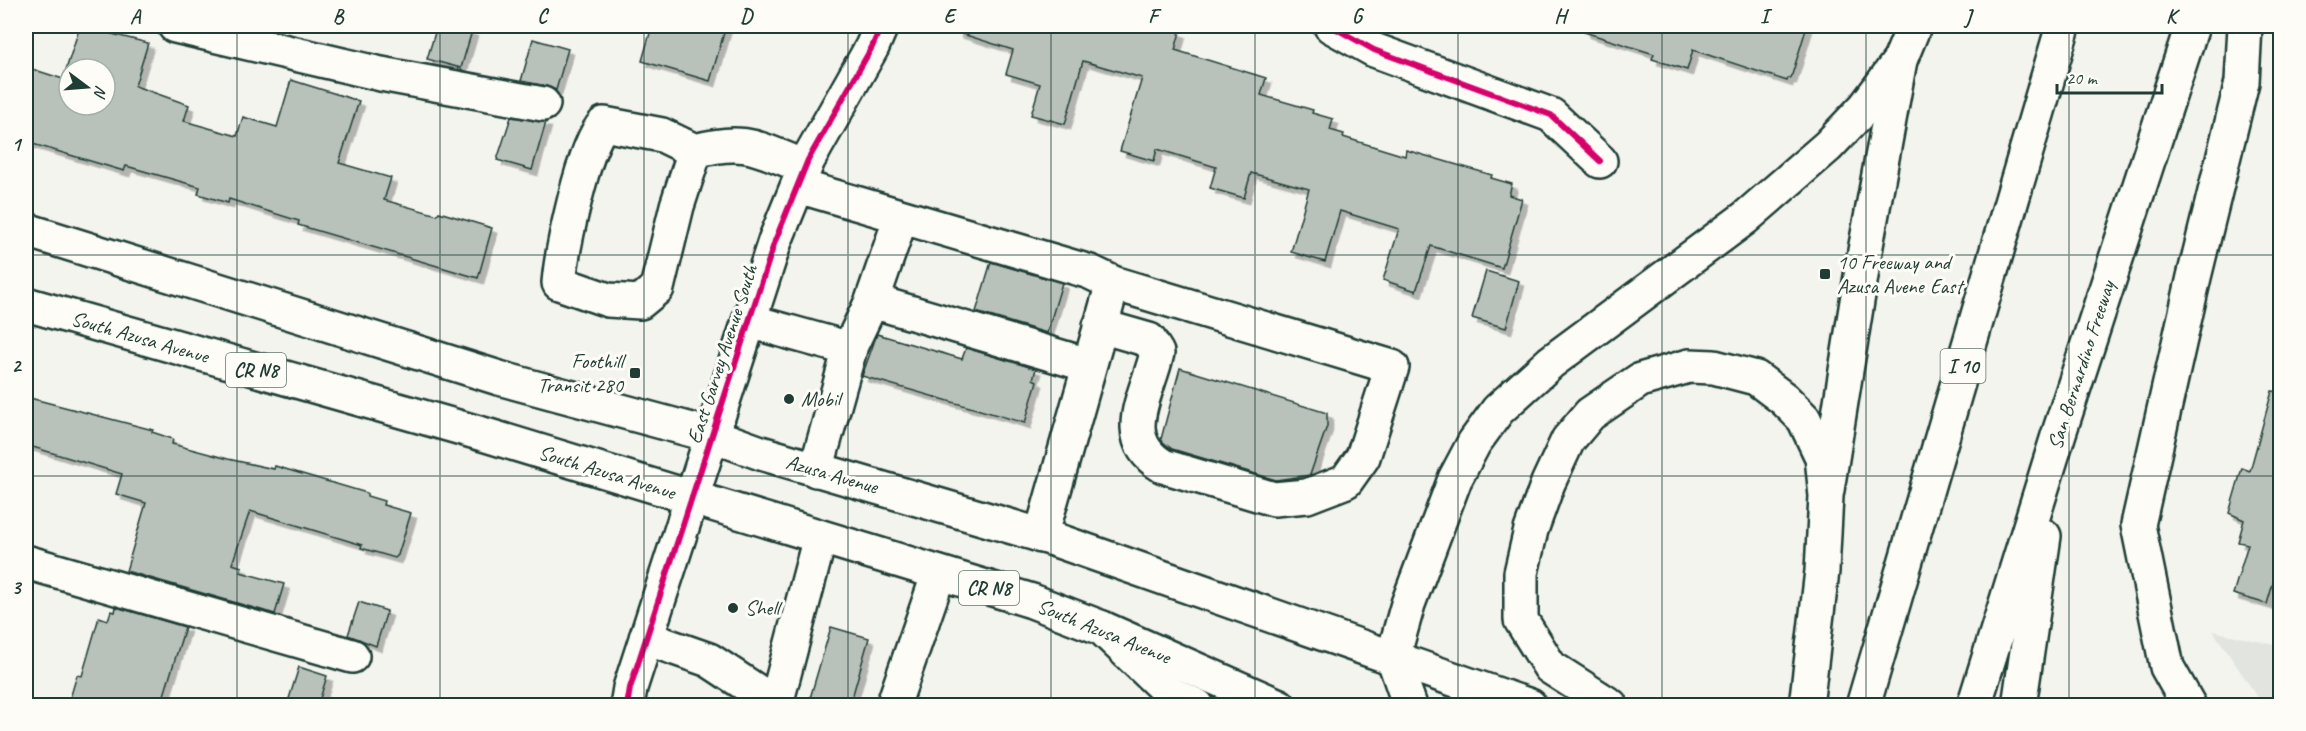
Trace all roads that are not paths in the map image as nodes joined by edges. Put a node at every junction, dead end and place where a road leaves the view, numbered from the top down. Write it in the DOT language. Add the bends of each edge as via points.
graph roads {
  1 [pos="175,26"];
  2 [pos="881,26"];
  3 [pos="1330,26"];
  4 [pos="1914,26"];
  5 [pos="2063,26"];
  6 [pos="2192,26"];
  7 [pos="2245,26"];
  8 [pos="1900,60"];
  9 [pos="543,104"];
  10 [pos="695,151"];
  11 [pos="1600,161"];
  12 [pos="801,176"];
  13 [pos="901,217"];
  14 [pos="26,230"];
  15 [pos="1113,283"];
  16 [pos="872,301"];
  17 [pos="26,304"];
  18 [pos="749,321"];
  19 [pos="1100,326"];
  20 [pos="850,349"];
  21 [pos="1088,365"];
  22 [pos="2059,433"];
  23 [pos="714,436"];
  24 [pos="816,470"];
  25 [pos="1826,496"];
  26 [pos="690,498"];
  27 [pos="1041,536"];
  28 [pos="820,537"];
  29 [pos="26,562"];
  30 [pos="939,573"];
  31 [pos="1102,628"];
  32 [pos="645,638"];
  33 [pos="352,656"];
  34 [pos="1393,657"];
  35 [pos="627,705"];
  36 [pos="778,705"];
  37 [pos="893,705"];
  38 [pos="1197,705"];
  39 [pos="1279,705"];
  40 [pos="1410,705"];
  41 [pos="1530,705"];
  42 [pos="1611,705"];
  43 [pos="1806,705"];
  44 [pos="1863,705"];
  45 [pos="1974,705"];
  46 [pos="2019,705"];
  47 [pos="2189,705"];
  1 -- 9 [label="main road" via="381,74"];
  2 -- 12 [label="main road, East Garvey Avenue South"];
  3 -- 11 [label="main road" via="1374,50 1551,115"];
  4 -- 8 [label="main road"];
  5 -- 44 [label="main road, I 10"];
  6 -- 22 [label="main road, San Bernardino Freeway"];
  7 -- 47 [label="main road" via="2242,82 2138,525 2167,667"];
  8 -- 25 [label="main road"];
  8 -- 34 [label="main road" via="1836,138 1754,211 1551,362 1498,410 1473,443 1455,479 1408,604"];
  10 -- 10 [label="main road" via="676,206 657,288 640,302 608,300 559,283 561,254 582,175 596,132 604,124 662,135"];
  10 -- 12 [label="main road" via="720,144 747,144"];
  12 -- 13 [label="main road"];
  12 -- 18 [label="main road, East Garvey Avenue South"];
  13 -- 15 [label="main road" via="1090,272"];
  13 -- 16 [label="main road"];
  14 -- 23 [label="main road" via="499,378"];
  15 -- 19 [label="main road"];
  15 -- 19 [label="main road" via="1392,367 1363,457 1346,481 1307,496 1274,499 1163,466 1141,448 1137,422 1157,353 1149,340"];
  16 -- 20 [label="main road"];
  16 -- 21 [label="main road"];
  17 -- 26 [label="main road, South Azusa Avenue / CR N8" via="486,435"];
  18 -- 20 [label="main road"];
  18 -- 23 [label="main road, East Garvey Avenue South" via="723,396"];
  19 -- 21 [label="main road"];
  20 -- 24 [label="main road"];
  21 -- 27 [label="main road"];
  22 -- 45 [label="main road, San Bernardino Freeway"];
  22 -- 46 [label="main road"];
  23 -- 24 [label="main road, Azusa Avenue"];
  23 -- 26 [label="main road, East Garvey Avenue South"];
  24 -- 27 [label="main road, Azusa Avenue"];
  25 -- 42 [label="main road" via="1822,457 1804,418 1756,378 1714,367 1689,366 1640,380 1590,414 1568,440 1531,530 1521,573 1521,620 1550,667"];
  25 -- 43 [label="main road" via="1822,571"];
  26 -- 28 [label="main road, South Azusa Avenue / CR N8"];
  26 -- 32 [label="main road, East Garvey Avenue South"];
  27 -- 34 [label="main road, Azusa Avenue"];
  28 -- 30 [label="main road, South Azusa Avenue / CR N8"];
  28 -- 36 [label="main road"];
  29 -- 33 [label="main road"];
  30 -- 31 [label="main road, South Azusa Avenue / CR N8" via="1032,601"];
  30 -- 37 [label="main road"];
  31 -- 38 [label="main road" via="1172,694"];
  31 -- 39 [label="main road, South Azusa Avenue / CR N8"];
  32 -- 35 [label="main road, East Garvey Avenue South"];
  32 -- 36 [label="main road" via="709,660"];
  34 -- 40 [label="main road"];
  34 -- 41 [label="main road"];
}
